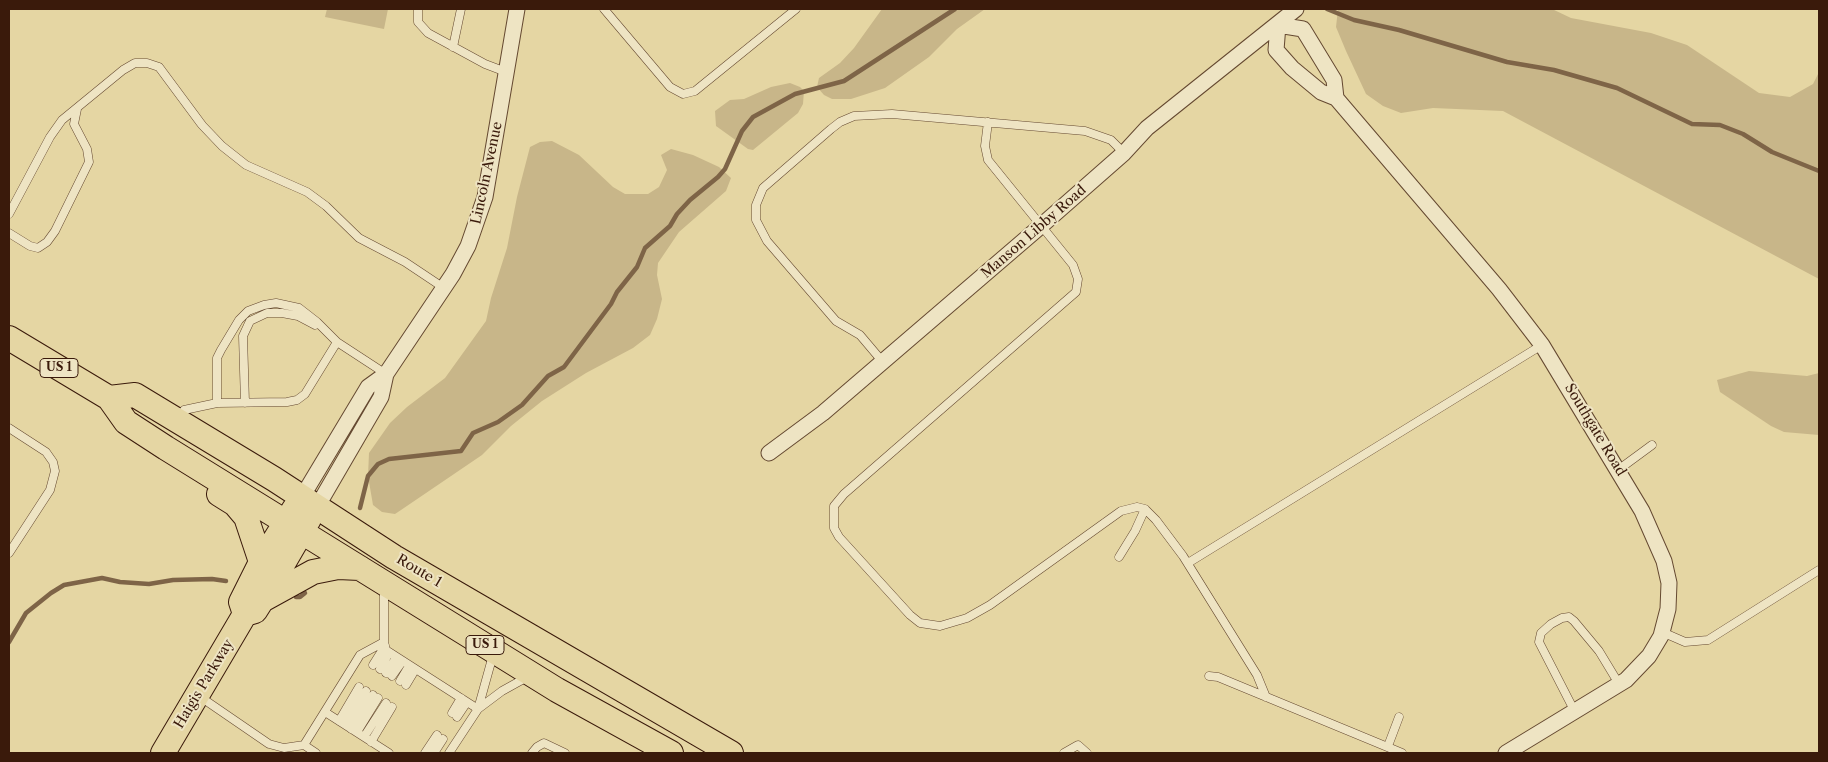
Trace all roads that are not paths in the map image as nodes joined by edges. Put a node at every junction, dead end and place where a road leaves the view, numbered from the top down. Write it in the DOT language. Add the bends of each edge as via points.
graph roads {
  1 [pos="418,9"];
  2 [pos="461,9"];
  3 [pos="517,9"];
  4 [pos="604,9"];
  5 [pos="796,9"];
  6 [pos="1296,9"];
  7 [pos="1278,25"];
  8 [pos="453,47"];
  9 [pos="506,72"];
  10 [pos="1336,98"];
  11 [pos="77,109"];
  12 [pos="988,122"];
  13 [pos="1124,153"];
  14 [pos="9,214"];
  15 [pos="1042,225"];
  16 [pos="9,233"];
  17 [pos="444,288"];
  18 [pos="326,331"];
  19 [pos="9,338"];
  20 [pos="337,342"];
  21 [pos="1542,345"];
  22 [pos="882,361"];
  23 [pos="386,374"];
  24 [pos="109,398"];
  25 [pos="245,403"];
  26 [pos="217,404"];
  27 [pos="177,421"];
  28 [pos="9,428"];
  29 [pos="146,435"];
  30 [pos="1652,445"];
  31 [pos="769,453"];
  32 [pos="1618,470"];
  33 [pos="309,502"];
  34 [pos="1144,508"];
  35 [pos="294,527"];
  36 [pos="9,553"];
  37 [pos="1119,557"];
  38 [pos="261,562"];
  39 [pos="1188,563"];
  40 [pos="360,568"];
  41 [pos="1819,570"];
  42 [pos="384,583"];
  43 [pos="254,607"];
  44 [pos="1662,632"];
  45 [pos="494,650"];
  46 [pos="391,652"];
  47 [pos="412,668"];
  48 [pos="532,674"];
  49 [pos="1209,676"];
  50 [pos="403,683"];
  51 [pos="1619,684"];
  52 [pos="198,696"];
  53 [pos="1266,697"];
  54 [pos="464,700"];
  55 [pos="389,705"];
  56 [pos="478,709"];
  57 [pos="325,712"];
  58 [pos="1575,712"];
  59 [pos="454,715"];
  60 [pos="1399,717"];
  61 [pos="348,726"];
  62 [pos="368,739"];
  63 [pos="304,745"];
  64 [pos="1388,746"];
  65 [pos="162,753"];
  66 [pos="316,753"];
  67 [pos="389,753"];
  68 [pos="426,753"];
  69 [pos="434,753"];
  70 [pos="449,753"];
  71 [pos="532,753"];
  72 [pos="565,753"];
  73 [pos="672,753"];
  74 [pos="731,753"];
  75 [pos="1064,753"];
  76 [pos="1087,753"];
  77 [pos="1402,753"];
  78 [pos="1506,753"];
  1 -- 8 [label="lane" via="421,27"];
  2 -- 8 [label="lane"];
  3 -- 9 [label="street, Lincoln Avenue"];
  4 -- 5 [label="lane" via="670,88 683,94 695,92"];
  6 -- 7 [label="street, Manson Libby Road"];
  7 -- 10 [label="street, Southgate Road" via="1276,50 1321,92"];
  7 -- 10 [label="street, Southgate Road" via="1303,29 1334,80"];
  7 -- 13 [label="street, Manson Libby Road" via="1148,128"];
  8 -- 9 [label="lane"];
  9 -- 17 [label="street, Lincoln Avenue" via="482,208 468,246"];
  10 -- 21 [label="street, Southgate Road" via="1499,289"];
  11 -- 14 [label="lane" via="62,120 50,138"];
  11 -- 16 [label="lane" via="74,124 87,149 89,162 56,231 38,248"];
  11 -- 17 [label="lane" via="135,62 159,67 202,124 246,165 307,192 359,238 405,262"];
  12 -- 13 [label="lane" via="1085,131 1111,140"];
  12 -- 15 [label="lane" via="985,146 988,160"];
  12 -- 22 [label="lane" via="892,114 854,116 831,129 759,195 756,220 767,241 836,321 860,335"];
  13 -- 15 [label="street, Manson Libby Road"];
  15 -- 22 [label="street, Manson Libby Road"];
  15 -- 34 [label="lane" via="1073,265 1078,279 1075,295 844,494 834,506 834,528 910,615 920,623 940,626 967,618 990,605 1121,511"];
  17 -- 23 [label="street, Lincoln Avenue"];
  18 -- 20 [label="lane"];
  18 -- 25 [label="lane" via="290,314 267,313 250,321 243,336"];
  18 -- 26 [label="lane" via="311,316 288,304 255,307 239,320 218,358"];
  19 -- 24 [label="main road, Route 1 / US 1"];
  20 -- 23 [label="lane"];
  20 -- 25 [label="lane" via="301,397 287,402"];
  21 -- 32 [label="street, Southgate Road"];
  21 -- 39 [label="lane"];
  22 -- 31 [label="street, Manson Libby Road" via="823,413"];
  23 -- 33 [label="street, Lincoln Avenue" via="381,397"];
  24 -- 27 [label="main road, Route 1 / US 1" via="135,395"];
  24 -- 29 [label="main road, Route 1 / US 1" via="126,422"];
  25 -- 26 [label="lane"];
  26 -- 27 [label="lane" via="184,410"];
  27 -- 33 [label="main road, Route 1 / US 1"];
  28 -- 36 [label="lane" via="46,452 55,471 50,490"];
  29 -- 35 [label="main road, Route 1 / US 1"];
  29 -- 38 [label="main road" via="151,450 239,508 248,522"];
  30 -- 32 [label="lane"];
  32 -- 44 [label="street, Southgate Road" via="1653,532 1664,561 1669,592"];
  33 -- 35 [label="main road, Haigis Parkway"];
  33 -- 74 [label="main road, Route 1 / US 1" via="533,639"];
  34 -- 37 [label="lane"];
  34 -- 39 [label="lane"];
  35 -- 38 [label="main road, Haigis Parkway"];
  35 -- 40 [label="main road, Route 1 / US 1"];
  35 -- 43 [label="main road, Haigis Parkway"];
  38 -- 43 [label="main road, Haigis Parkway" via="241,602"];
  39 -- 53 [label="lane"];
  40 -- 42 [label="main road, Route 1 / US 1"];
  40 -- 43 [label="main road" via="313,572"];
  41 -- 44 [label="lane" via="1708,640 1686,642"];
  42 -- 45 [label="main road, Route 1 / US 1"];
  42 -- 46 [label="lane"];
  43 -- 52 [label="main road, Haigis Parkway"];
  44 -- 51 [label="street, Southgate Road" via="1649,656"];
  45 -- 48 [label="main road, Route 1 / US 1"];
  45 -- 56 [label="lane"];
  46 -- 46 [label="lane" via="383,670"];
  46 -- 47 [label="lane"];
  46 -- 57 [label="lane" via="360,655"];
  47 -- 50 [label="lane"];
  47 -- 54 [label="lane"];
  48 -- 56 [label="lane"];
  48 -- 73 [label="main road, Route 1 / US 1"];
  49 -- 53 [label="lane"];
  51 -- 58 [label="street, Southgate Road"];
  51 -- 58 [label="lane" via="1574,622 1562,618 1551,624 1541,633 1539,642"];
  52 -- 63 [label="lane" via="268,744 284,748"];
  52 -- 65 [label="main road, Haigis Parkway"];
  53 -- 64 [label="lane"];
  54 -- 56 [label="lane"];
  54 -- 59 [label="lane"];
  55 -- 62 [label="lane"];
  56 -- 70 [label="lane"];
  57 -- 61 [label="lane"];
  57 -- 63 [label="lane"];
  58 -- 78 [label="street, Southgate Road"];
  60 -- 64 [label="lane"];
  61 -- 61 [label="lane" via="369,693"];
  61 -- 62 [label="lane"];
  62 -- 67 [label="lane"];
  63 -- 66 [label="lane"];
  64 -- 77 [label="lane"];
  68 -- 69 [label="lane" via="440,737"];
  71 -- 72 [label="lane" via="544,743"];
  75 -- 76 [label="lane" via="1078,745"];
}
